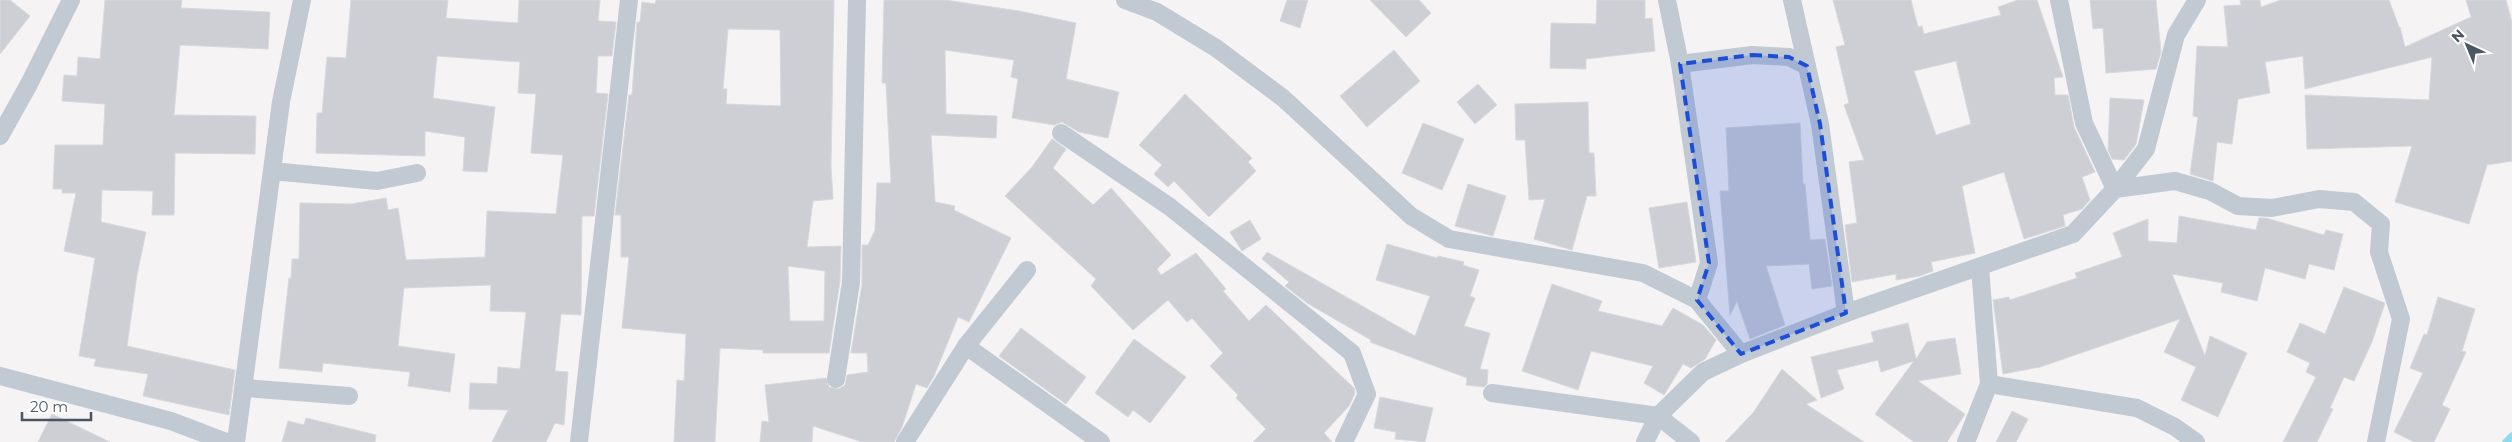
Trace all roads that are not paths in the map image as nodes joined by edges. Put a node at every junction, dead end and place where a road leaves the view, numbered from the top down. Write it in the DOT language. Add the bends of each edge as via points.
graph roads {
  1 [pos="71,0"];
  2 [pos="302,0"];
  3 [pos="629,0"];
  4 [pos="857,0"];
  5 [pos="1124,0"];
  6 [pos="1667,0"];
  7 [pos="1792,0"];
  8 [pos="2059,0"];
  9 [pos="2197,0"];
  10 [pos="1680,64"];
  11 [pos="1807,66"];
  12 [pos="1061,133"];
  13 [pos="0,136"];
  14 [pos="272,171"];
  15 [pos="417,173"];
  16 [pos="2115,189"];
  17 [pos="1980,266"];
  18 [pos="1027,270"];
  19 [pos="1697,300"];
  20 [pos="1846,313"];
  21 [pos="966,346"];
  22 [pos="1741,354"];
  23 [pos="0,376"];
  24 [pos="836,379"];
  25 [pos="1990,384"];
  26 [pos="245,388"];
  27 [pos="1492,394"];
  28 [pos="349,396"];
  29 [pos="1658,416"];
  30 [pos="226,442"];
  31 [pos="236,442"];
  32 [pos="579,442"];
  33 [pos="905,442"];
  34 [pos="1101,442"];
  35 [pos="1344,442"];
  36 [pos="1645,442"];
  37 [pos="1691,442"];
  38 [pos="1966,442"];
  39 [pos="2196,442"];
  40 [pos="2376,442"];
  1 -- 13 [label="street"];
  2 -- 14 [label="street" via="281,102"];
  3 -- 32 [label="street"];
  4 -- 24 [label="street" via="852,282"];
  5 -- 19 [label="street" via="1157,12 1216,48 1283,98 1411,216 1449,239 1643,273"];
  6 -- 10 [label="street"];
  7 -- 11 [label="street"];
  8 -- 16 [label="street" via="2084,123"];
  9 -- 16 [label="street" via="2176,35 2146,149"];
  10 -- 11 [label="street" via="1752,55 1789,57"];
  10 -- 19 [label="street" via="1709,263"];
  11 -- 20 [label="street" via="1820,124"];
  12 -- 35 [label="street" via="1170,207 1352,353 1367,394"];
  14 -- 15 [label="street" via="377,181"];
  14 -- 26 [label="street"];
  16 -- 17 [label="street" via="2073,234"];
  16 -- 40 [label="street" via="2175,181 2210,191 2238,206 2272,208 2319,199 2354,202 2381,224 2379,252 2401,319"];
  17 -- 20 [label="street"];
  17 -- 25 [label="street"];
  18 -- 21 [label="street"];
  19 -- 22 [label="street"];
  20 -- 22 [label="street"];
  21 -- 33 [label="street"];
  21 -- 34 [label="street"];
  22 -- 29 [label="street" via="1703,372"];
  23 -- 30 [label="street" via="171,421"];
  25 -- 38 [label="street"];
  25 -- 39 [label="street" via="2137,408 2175,427"];
  26 -- 28 [label="street"];
  26 -- 31 [label="street"];
  27 -- 29 [label="street"];
  29 -- 36 [label="street"];
  29 -- 37 [label="street"];
}
